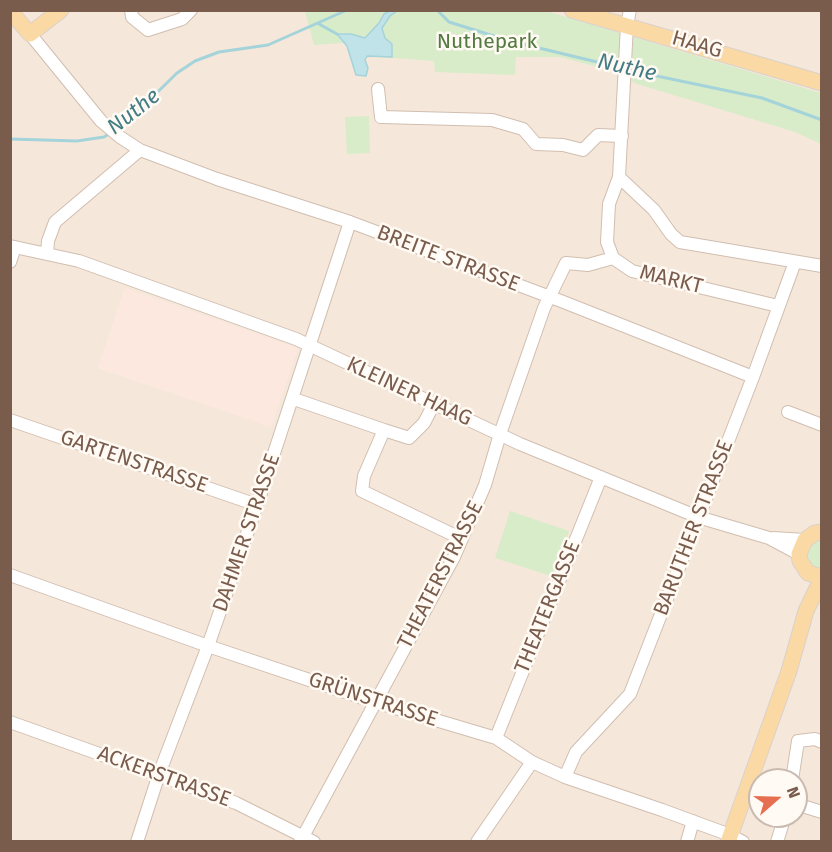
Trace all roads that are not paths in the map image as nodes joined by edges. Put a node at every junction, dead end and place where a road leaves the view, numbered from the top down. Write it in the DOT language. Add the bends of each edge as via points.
graph roads {
  1 [pos="61,10"];
  2 [pos="130,10"];
  3 [pos="191,10"];
  4 [pos="572,10"];
  5 [pos="10,11"];
  6 [pos="629,18"];
  7 [pos="30,34"];
  8 [pos="822,83"];
  9 [pos="378,89"];
  10 [pos="622,136"];
  11 [pos="140,150"];
  12 [pos="620,177"];
  13 [pos="350,222"];
  14 [pos="13,246"];
  15 [pos="46,254"];
  16 [pos="613,258"];
  17 [pos="10,262"];
  18 [pos="795,262"];
  19 [pos="822,266"];
  20 [pos="549,297"];
  21 [pos="778,306"];
  22 [pos="309,345"];
  23 [pos="753,377"];
  24 [pos="294,399"];
  25 [pos="434,404"];
  26 [pos="788,412"];
  27 [pos="10,420"];
  28 [pos="822,425"];
  29 [pos="384,430"];
  30 [pos="500,434"];
  31 [pos="601,477"];
  32 [pos="257,505"];
  33 [pos="698,517"];
  34 [pos="821,532"];
  35 [pos="462,539"];
  36 [pos="802,547"];
  37 [pos="10,574"];
  38 [pos="817,576"];
  39 [pos="208,646"];
  40 [pos="375,702"];
  41 [pos="10,722"];
  42 [pos="496,738"];
  43 [pos="822,742"];
  44 [pos="532,762"];
  45 [pos="794,768"];
  46 [pos="159,774"];
  47 [pos="565,777"];
  48 [pos="693,821"];
  49 [pos="306,839"];
  50 [pos="734,839"];
  51 [pos="137,842"];
  52 [pos="477,842"];
  53 [pos="687,842"];
  1 -- 7 [label="main road"];
  2 -- 3 [label="street" via="132,17 148,30 182,19"];
  4 -- 6 [label="main road, HAAG"];
  5 -- 7 [label="main road"];
  6 -- 8 [label="main road, HAAG"];
  6 -- 10 [label="street, MARKT"];
  7 -- 11 [label="street, BREITE STRASSE" via="109,128"];
  9 -- 10 [label="street" via="381,117 492,120 523,129 536,144 583,150 598,135"];
  10 -- 12 [label="street, MARKT"];
  11 -- 13 [label="street, BREITE STRASSE"];
  11 -- 15 [label="street" via="55,222"];
  12 -- 16 [label="street, MARKT" via="609,204 607,242"];
  12 -- 18 [label="street, MARKT" via="680,242"];
  13 -- 20 [label="street, BREITE STRASSE"];
  13 -- 22 [label="street, DAHMER STRASSE"];
  14 -- 15 [label="street, KLEINER HAAG"];
  14 -- 17 [label="street"];
  15 -- 22 [label="street, KLEINER HAAG" via="80,261"];
  16 -- 20 [label="street, THEATERSTRASSE" via="588,265 566,263"];
  16 -- 21 [label="street, MARKT" via="632,271"];
  18 -- 19 [label="street, MARKT"];
  18 -- 21 [label="street, BARUTHER STRASSE"];
  20 -- 23 [label="street, BREITE STRASSE"];
  20 -- 30 [label="street, THEATERSTRASSE"];
  21 -- 23 [label="street, BARUTHER STRASSE"];
  22 -- 24 [label="street, DAHMER STRASSE"];
  22 -- 25 [label="street, KLEINER HAAG"];
  23 -- 33 [label="street, BARUTHER STRASSE"];
  24 -- 29 [label="street"];
  24 -- 32 [label="street, DAHMER STRASSE"];
  25 -- 29 [label="street" via="424,423 409,438"];
  25 -- 30 [label="street, KLEINER HAAG"];
  26 -- 28 [label="street"];
  27 -- 32 [label="street, GARTENSTRASSE"];
  29 -- 35 [label="street" via="364,476 362,491"];
  30 -- 31 [label="street, KLEINER HAAG"];
  30 -- 35 [label="street, THEATERSTRASSE" via="485,485"];
  31 -- 33 [label="street, KLEINER HAAG"];
  31 -- 42 [label="street, THEATERGASSE"];
  32 -- 39 [label="street, DAHMER STRASSE"];
  33 -- 36 [label="street, KLEINER HAAG"];
  33 -- 47 [label="street, BARUTHER STRASSE" via="630,694 576,752"];
  34 -- 36 [label="main road"];
  35 -- 40 [label="street, THEATERSTRASSE"];
  36 -- 38 [label="main road" via="800,561"];
  37 -- 39 [label="street, GRÜNSTRASSE"];
  38 -- 50 [label="main road"];
  39 -- 40 [label="street, GRÜNSTRASSE"];
  39 -- 46 [label="street, DAHMER STRASSE"];
  40 -- 42 [label="street, GRÜNSTRASSE"];
  40 -- 49 [label="street, THEATERSTRASSE"];
  41 -- 46 [label="street, ACKERSTRASSE"];
  42 -- 44 [label="street, GRÜNSTRASSE"];
  43 -- 45 [label="street" via="798,741"];
  44 -- 47 [label="street, GRÜNSTRASSE"];
  44 -- 52 [label="street"];
  46 -- 49 [label="street, ACKERSTRASSE" via="236,802"];
  46 -- 51 [label="street, DAHMER STRASSE"];
  47 -- 48 [label="street, GRÜNSTRASSE"];
  48 -- 50 [label="street, GRÜNSTRASSE"];
  48 -- 53 [label="street"];
}
